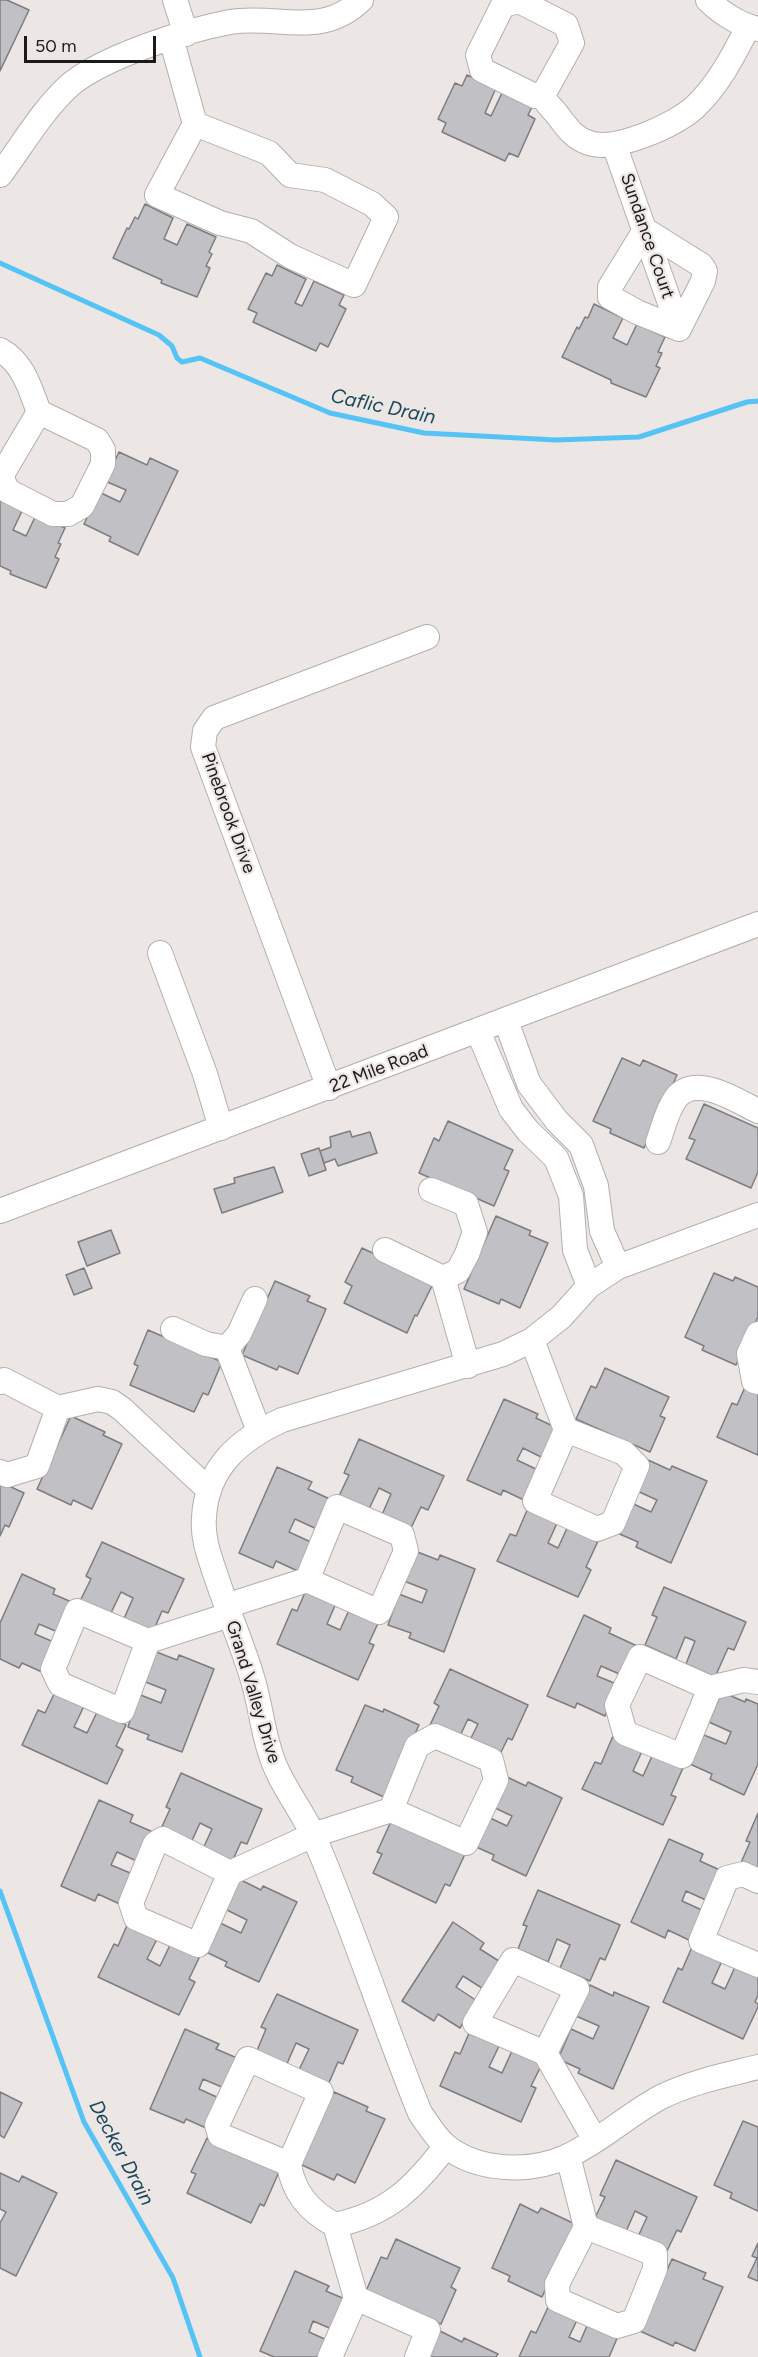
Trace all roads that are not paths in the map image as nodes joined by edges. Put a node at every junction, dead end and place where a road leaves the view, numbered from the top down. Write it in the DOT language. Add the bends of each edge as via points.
graph roads {
  1 [pos="175,0"];
  2 [pos="361,0"];
  3 [pos="708,0"];
  4 [pos="753,28"];
  5 [pos="178,36"];
  6 [pos="543,95"];
  7 [pos="195,124"];
  8 [pos="614,144"];
  9 [pos="0,175"];
  10 [pos="645,230"];
  11 [pos="679,329"];
  12 [pos="0,350"];
  13 [pos="39,412"];
  14 [pos="427,637"];
  15 [pos="758,924"];
  16 [pos="160,953"];
  17 [pos="506,1021"];
  18 [pos="478,1031"];
  19 [pos="329,1088"];
  20 [pos="758,1111"];
  21 [pos="222,1128"];
  22 [pos="658,1142"];
  23 [pos="581,1145"];
  24 [pos="556,1158"];
  25 [pos="431,1190"];
  26 [pos="0,1211"];
  27 [pos="758,1215"];
  28 [pos="385,1250"];
  29 [pos="618,1267"];
  30 [pos="443,1278"];
  31 [pos="589,1286"];
  32 [pos="255,1299"];
  33 [pos="173,1329"];
  34 [pos="758,1334"];
  35 [pos="532,1340"];
  36 [pos="226,1348"];
  37 [pos="468,1366"];
  38 [pos="0,1382"];
  39 [pos="758,1382"];
  40 [pos="58,1408"];
  41 [pos="566,1430"];
  42 [pos="258,1431"];
  43 [pos="0,1472"];
  44 [pos="209,1490"];
  45 [pos="307,1580"];
  46 [pos="228,1611"];
  47 [pos="148,1641"];
  48 [pos="758,1682"];
  49 [pos="710,1688"];
  50 [pos="391,1810"];
  51 [pos="313,1836"];
  52 [pos="230,1873"];
  53 [pos="758,1881"];
  54 [pos="758,1965"];
  55 [pos="545,2053"];
  56 [pos="758,2067"];
  57 [pos="596,2140"];
  58 [pos="446,2146"];
  59 [pos="568,2156"];
  60 [pos="289,2164"];
  61 [pos="335,2225"];
  62 [pos="586,2227"];
  63 [pos="356,2298"];
  64 [pos="330,2357"];
  65 [pos="417,2357"];
  1 -- 5 [label="street"];
  2 -- 5 [label="street" via="340,16 322,21 231,22"];
  3 -- 4 [label="street"];
  4 -- 8 [label="street" via="719,79 693,108 664,127"];
  5 -- 7 [label="street"];
  5 -- 9 [label="street" via="91,70 69,86"];
  6 -- 8 [label="street" via="577,138 590,144"];
  7 -- 7 [label="street" via="158,195 220,223 251,231 290,256 354,285 386,218 372,204 325,180 290,175 269,153"];
  8 -- 10 [label="street, Sundance Court"];
  10 -- 11 [label="street, Sundance Court"];
  10 -- 11 [label="street" via="705,271"];
  10 -- 11 [label="street" via="610,287 610,297"];
  12 -- 13 [label="street" via="19,366"];
  13 -- 13 [label="street" via="97,440 103,450 103,464 82,506 69,514 53,514 8,491 3,482 3,473"];
  14 -- 19 [label="street, Pinebrook Drive" via="214,718 204,731 203,747"];
  15 -- 17 [label="street, 22 Mile Road"];
  16 -- 21 [label="street"];
  17 -- 18 [label="street, 22 Mile Road"];
  17 -- 23 [label="street" via="532,1090"];
  18 -- 19 [label="street, 22 Mile Road"];
  18 -- 24 [label="street" via="511,1109"];
  19 -- 21 [label="street, 22 Mile Road"];
  20 -- 22 [label="street" via="708,1089 685,1091 676,1099"];
  21 -- 26 [label="street, 22 Mile Road"];
  23 -- 24 [label="street"];
  23 -- 29 [label="street" via="596,1186 602,1231"];
  24 -- 31 [label="street" via="571,1196 575,1250"];
  25 -- 30 [label="street" via="466,1204 476,1232 458,1271"];
  27 -- 29 [label="street, Grand Valley Drive"];
  28 -- 30 [label="street"];
  29 -- 31 [label="street, Grand Valley Drive"];
  30 -- 37 [label="street"];
  31 -- 35 [label="street, Grand Valley Drive" via="561,1317"];
  32 -- 36 [label="street" via="239,1334"];
  33 -- 36 [label="street"];
  34 -- 39 [label="street" via="749,1354 754,1381"];
  35 -- 37 [label="street, Grand Valley Drive"];
  35 -- 41 [label="street"];
  36 -- 42 [label="street"];
  37 -- 42 [label="street, Grand Valley Drive" via="282,1420"];
  38 -- 40 [label="street" via="4,1380"];
  40 -- 43 [label="street" via="37,1466 8,1475"];
  40 -- 44 [label="street" via="98,1399 112,1402"];
  41 -- 41 [label="street" via="535,1501 597,1529 613,1522 637,1466 624,1453"];
  42 -- 44 [label="street, Grand Valley Drive" via="229,1453"];
  44 -- 46 [label="street, Grand Valley Drive" via="204,1535"];
  45 -- 45 [label="street" via="379,1612 406,1551 402,1535 337,1507"];
  45 -- 46 [label="street"];
  46 -- 47 [label="street"];
  46 -- 51 [label="street, Grand Valley Drive" via="252,1678 276,1768"];
  48 -- 49 [label="street" via="744,1680"];
  50 -- 50 [label="street" via="466,1843 496,1780 491,1760 435,1736 417,1746"];
  50 -- 51 [label="street"];
  51 -- 52 [label="street"];
  51 -- 58 [label="street, Grand Valley Drive" via="420,2113"];
  52 -- 52 [label="street" via="198,1945 136,1918 131,1903 155,1844 163,1839"];
  53 -- 54 [label="street" via="743,1874 727,1878 701,1941"];
  55 -- 57 [label="street"];
  56 -- 57 [label="street, Grand Valley Drive" via="662,2096"];
  57 -- 59 [label="street, Grand Valley Drive"];
  58 -- 59 [label="street, Grand Valley Drive" via="490,2165 509,2167 548,2164"];
  58 -- 61 [label="street" via="424,2175 395,2202"];
  59 -- 62 [label="street"];
  60 -- 60 [label="street" via="321,2092 248,2059 217,2125 220,2134"];
  60 -- 61 [label="street" via="304,2202 317,2216"];
  61 -- 63 [label="street"];
  62 -- 62 [label="street" via="557,2284 558,2300 617,2326 634,2321 655,2269 655,2253"];
  63 -- 64 [label="street"];
  63 -- 65 [label="street" via="429,2330"];
}
